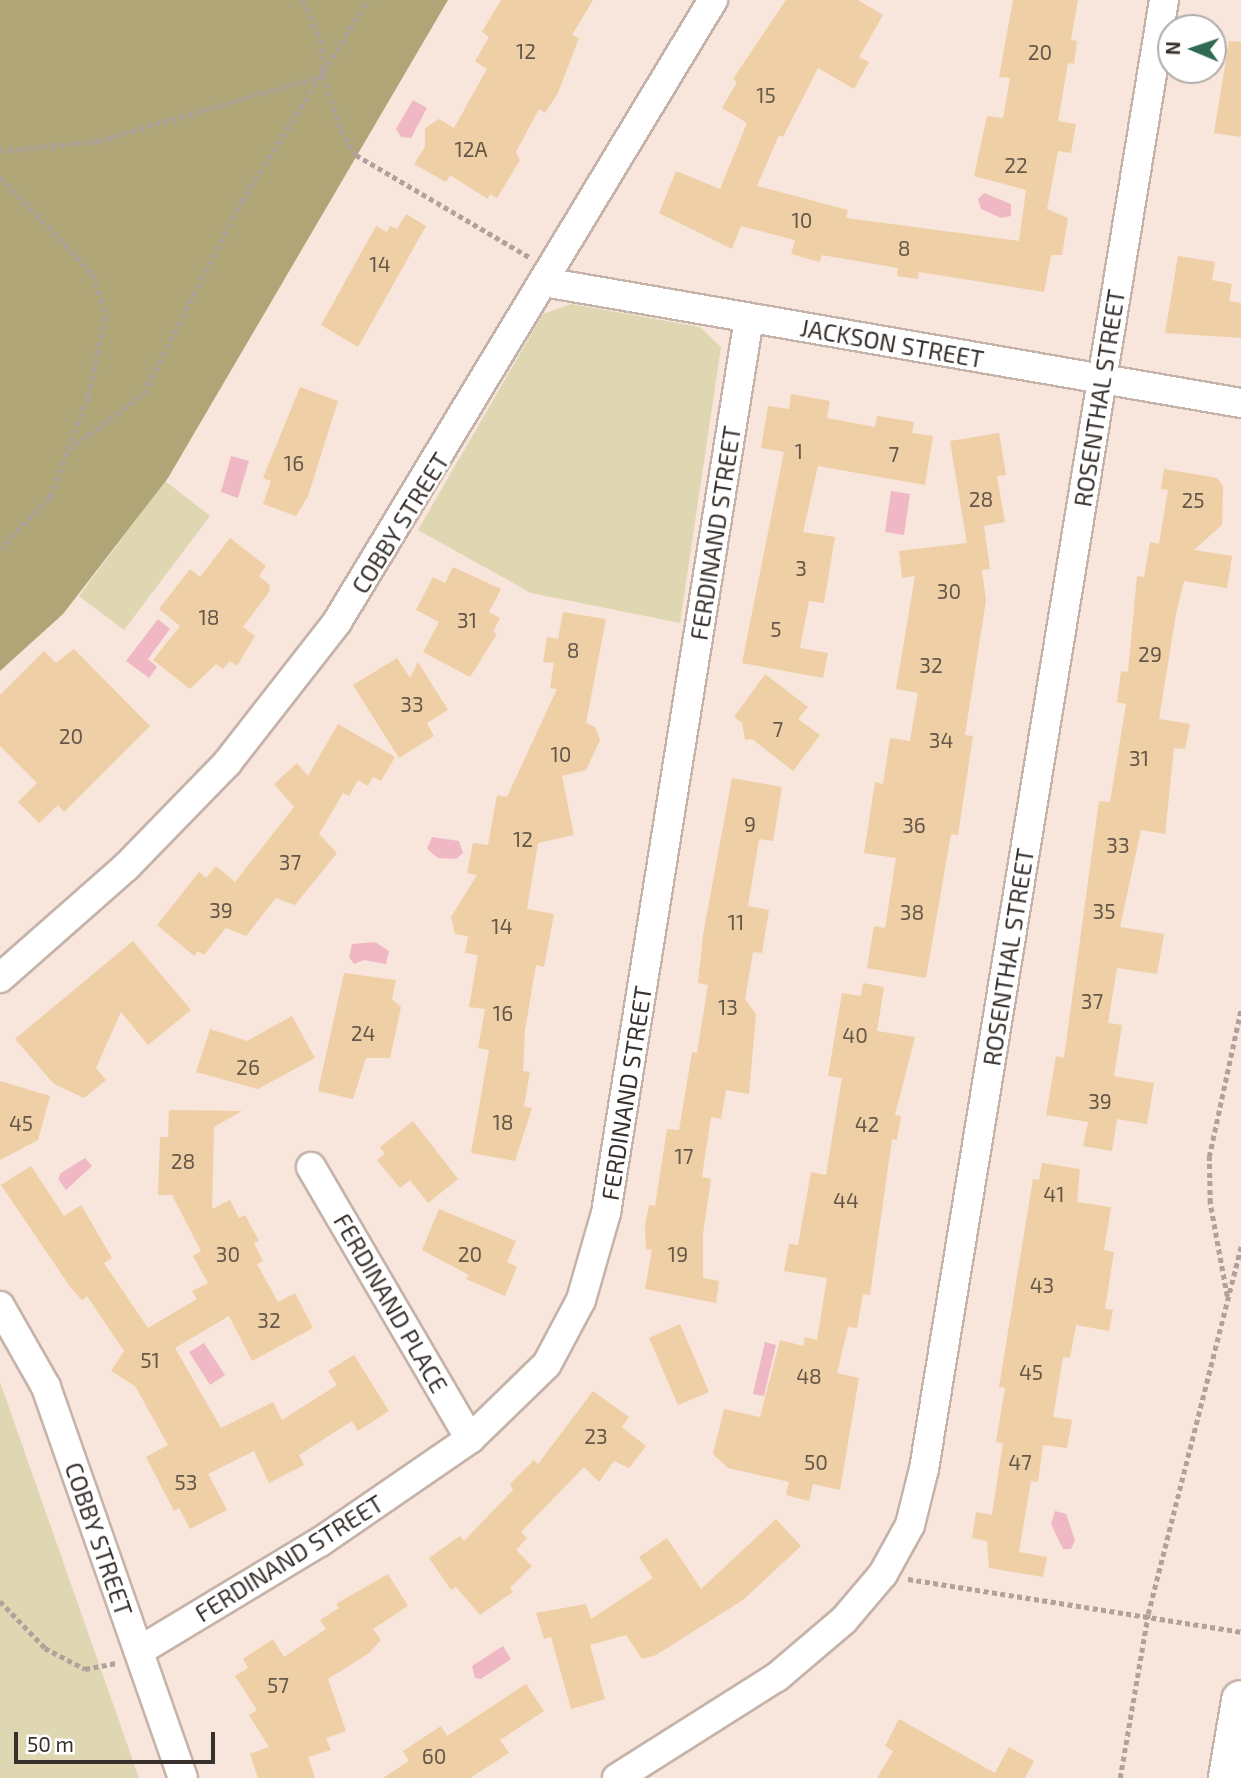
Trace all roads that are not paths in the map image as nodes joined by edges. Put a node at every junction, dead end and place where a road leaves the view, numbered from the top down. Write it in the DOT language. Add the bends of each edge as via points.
graph roads {
  1 [pos="713,0"];
  2 [pos="1164,0"];
  3 [pos="547,276"];
  4 [pos="750,318"];
  5 [pos="1102,379"];
  6 [pos="1241,403"];
  7 [pos="0,978"];
  8 [pos="311,1167"];
  9 [pos="0,1306"];
  10 [pos="470,1439"];
  11 [pos="139,1651"];
  12 [pos="1241,1700"];
  13 [pos="183,1778"];
  14 [pos="617,1778"];
  15 [pos="1228,1778"];
  1 -- 3 [label="street, COBBY STREET"];
  2 -- 5 [label="street, ROSENTHAL STREET"];
  3 -- 4 [label="street, JACKSON STREET"];
  3 -- 7 [label="street, COBBY STREET" via="337,622 261,720 227,763 127,866"];
  4 -- 5 [label="street, JACKSON STREET"];
  4 -- 10 [label="street, FERDINAND STREET" via="606,1213 581,1300 547,1364"];
  5 -- 6 [label="street, JACKSON STREET"];
  5 -- 14 [label="street, ROSENTHAL STREET" via="925,1469 910,1525 883,1574 844,1620 777,1677"];
  8 -- 10 [label="street, FERDINAND PLACE"];
  9 -- 11 [label="street, COBBY STREET" via="46,1387"];
  10 -- 11 [label="street, FERDINAND STREET" via="320,1542"];
  11 -- 13 [label="street, COBBY STREET"];
  12 -- 15 [label="main road"];
}
